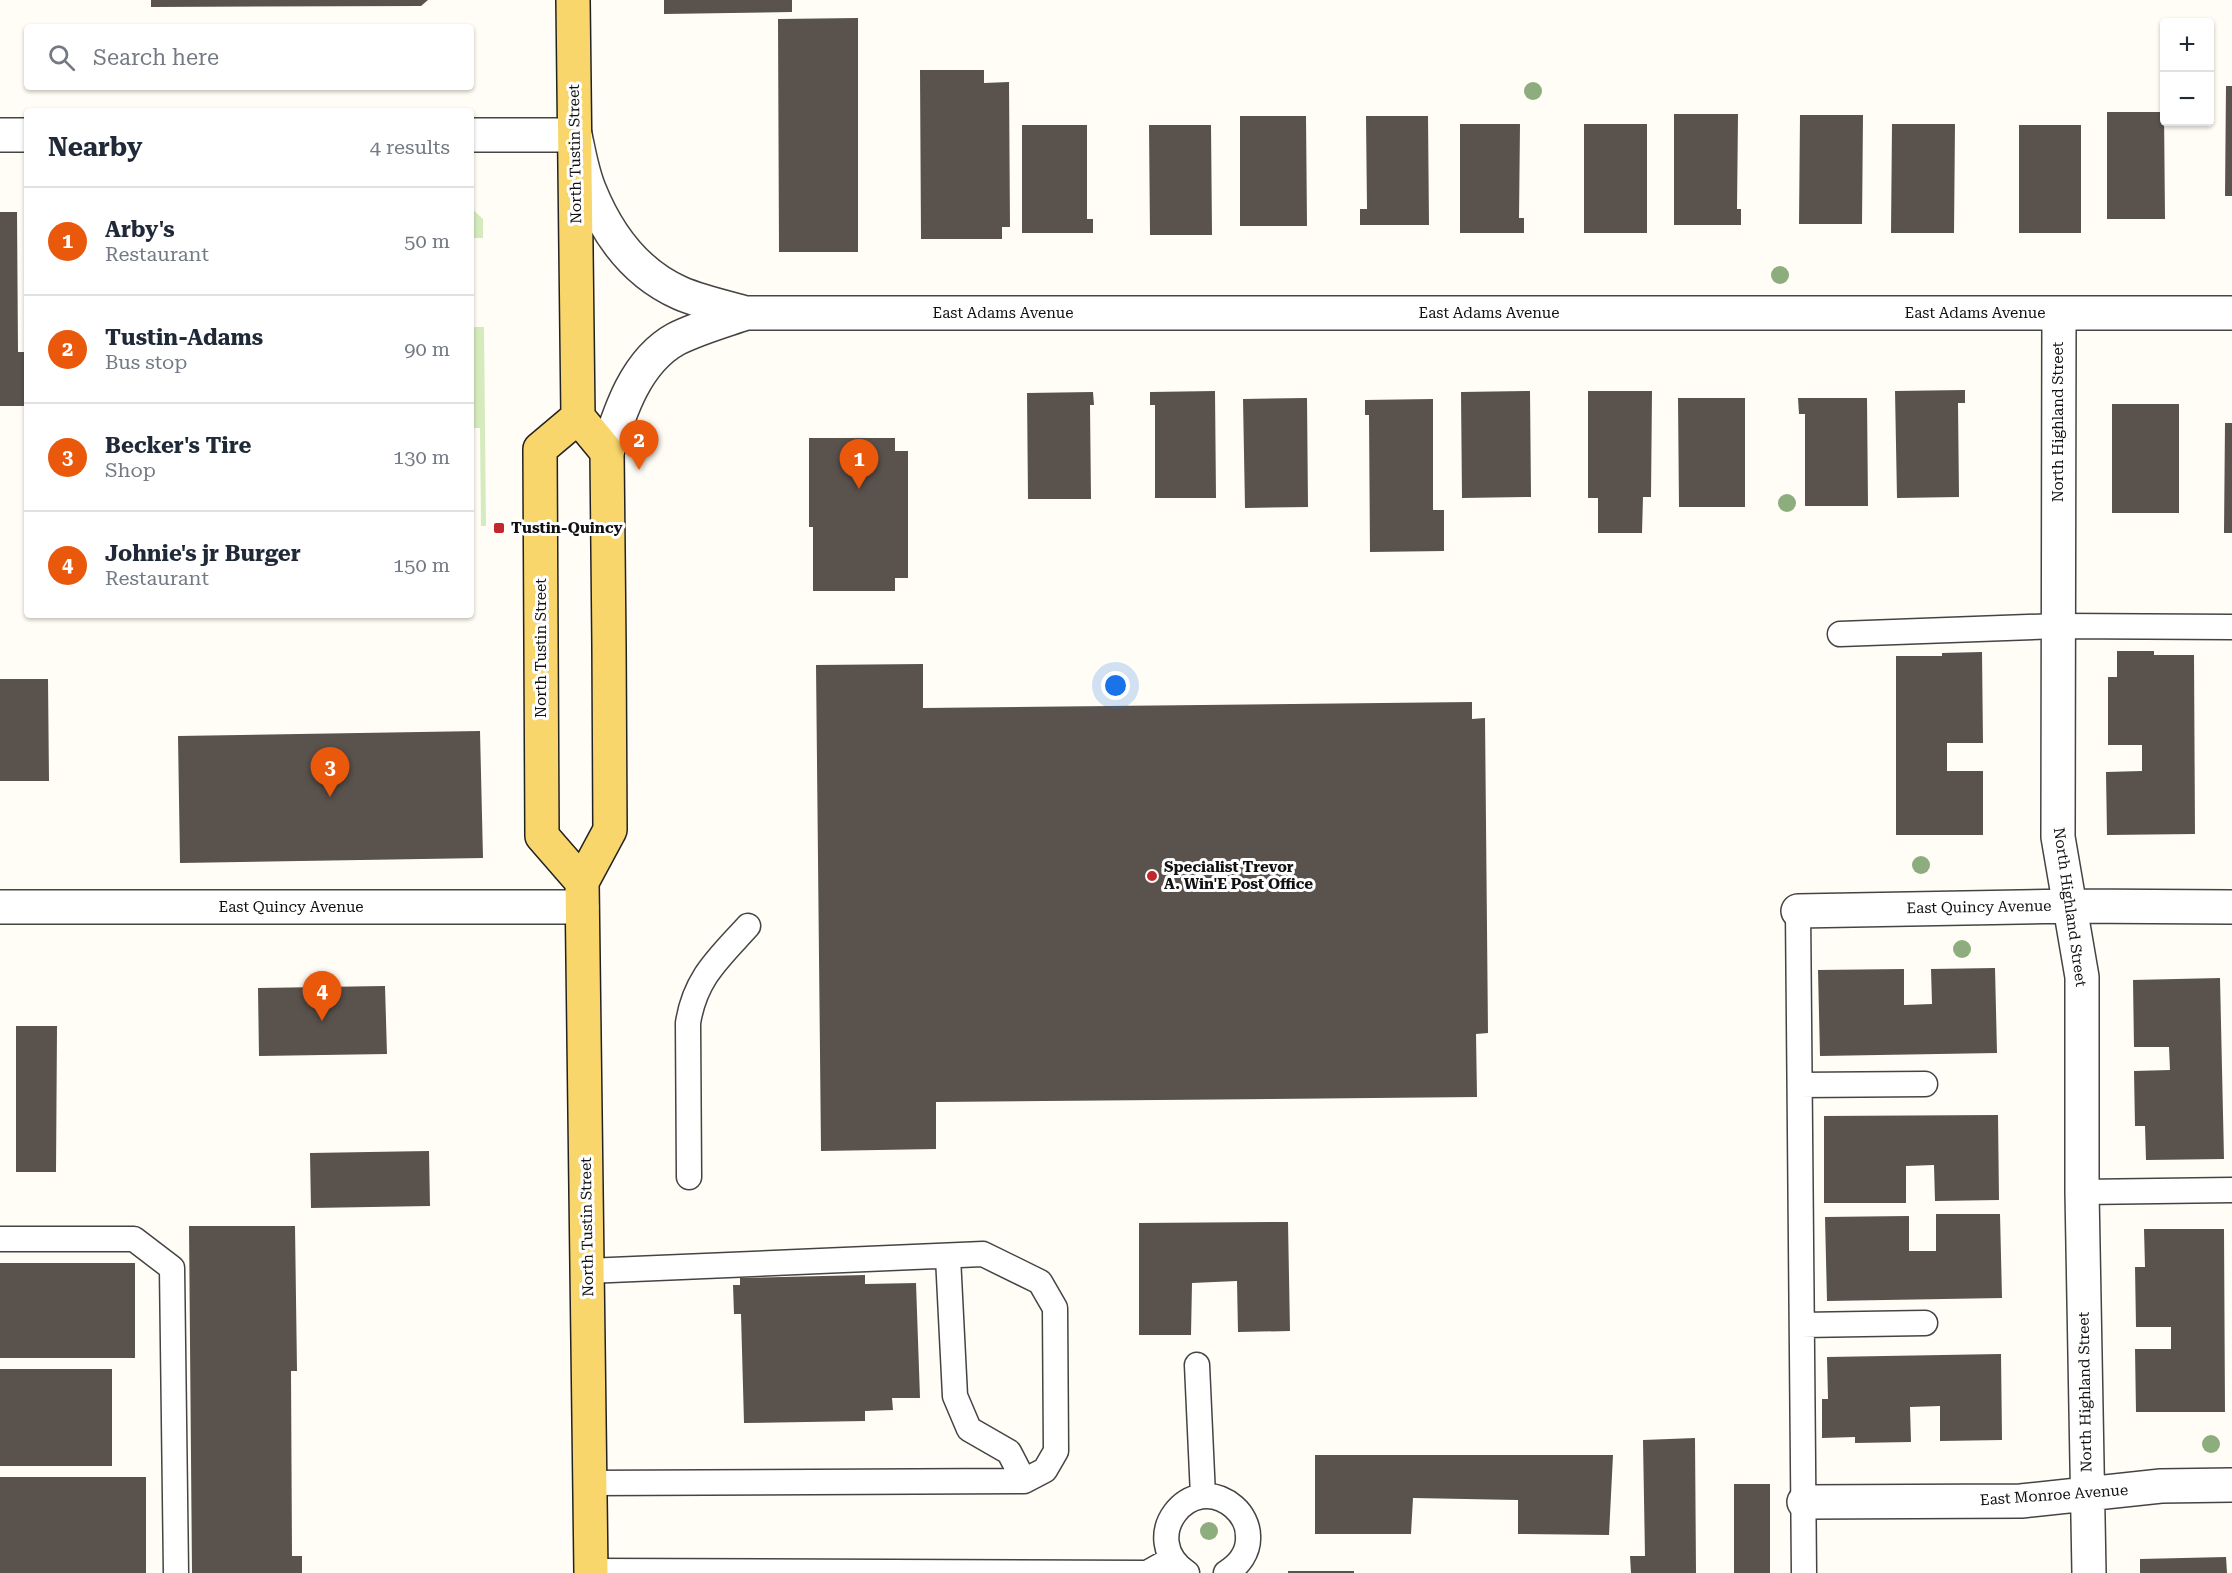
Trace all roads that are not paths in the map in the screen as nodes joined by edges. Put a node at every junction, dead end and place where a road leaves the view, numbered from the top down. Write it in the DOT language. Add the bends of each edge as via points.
graph roads {
  1 [pos="573,0"];
  2 [pos="0,135"];
  3 [pos="24,135"];
  4 [pos="474,135"];
  5 [pos="575,135"];
  6 [pos="746,313"];
  7 [pos="2059,313"];
  8 [pos="2232,313"];
  9 [pos="578,417"];
  10 [pos="607,452"];
  11 [pos="2058,626"];
  12 [pos="2232,627"];
  13 [pos="1840,634"];
  14 [pos="582,895"];
  15 [pos="2071,906"];
  16 [pos="2232,906"];
  17 [pos="0,908"];
  18 [pos="1798,911"];
  19 [pos="747,926"];
  20 [pos="1925,1084"];
  21 [pos="1800,1085"];
  22 [pos="689,1177"];
  23 [pos="2232,1190"];
  24 [pos="2082,1192"];
  25 [pos="0,1239"];
  26 [pos="948,1257"];
  27 [pos="587,1271"];
  28 [pos="1925,1323"];
  29 [pos="1802,1325"];
  30 [pos="1197,1365"];
  31 [pos="1024,1481"];
  32 [pos="590,1483"];
  33 [pos="2232,1485"];
  34 [pos="2087,1494"];
  35 [pos="1203,1496"];
  36 [pos="1803,1502"];
  37 [pos="1180,1566"];
  38 [pos="591,1572"];
  39 [pos="176,1573"];
  40 [pos="1226,1573"];
  41 [pos="1804,1573"];
  42 [pos="2090,1573"];
  1 -- 5 [label="main road, North Tustin Street"];
  2 -- 3 [label="street"];
  4 -- 5 [label="street"];
  5 -- 6 [label="street, East Adams Avenue" via="588,187 618,244 637,266 681,293"];
  5 -- 9 [label="main road, North Tustin Street"];
  6 -- 7 [label="street, East Adams Avenue"];
  6 -- 10 [label="street, East Adams Avenue" via="676,340 658,352 627,396"];
  7 -- 8 [label="street, East Adams Avenue"];
  7 -- 11 [label="street, North Highland Street"];
  9 -- 10 [label="main road"];
  9 -- 14 [label="main road, North Tustin Street" via="540,449 542,836"];
  10 -- 14 [label="main road, North Tustin Street" via="610,830"];
  11 -- 12 [label="lane"];
  11 -- 13 [label="lane"];
  11 -- 15 [label="street, North Highland Street" via="2058,837"];
  14 -- 17 [label="street, East Quincy Avenue"];
  14 -- 27 [label="main road, North Tustin Street"];
  15 -- 16 [label="street, East Quincy Avenue"];
  15 -- 18 [label="street, East Quincy Avenue"];
  15 -- 24 [label="street, North Highland Street" via="2082,977"];
  18 -- 21 [label="lane"];
  19 -- 22 [label="lane" via="706,973 691,1004"];
  20 -- 21 [label="lane"];
  21 -- 29 [label="lane"];
  23 -- 24 [label="lane"];
  24 -- 34 [label="street, North Highland Street"];
  25 -- 39 [label="lane" via="134,1239 172,1268"];
  26 -- 27 [label="lane"];
  26 -- 31 [label="lane" via="955,1396 969,1429 1009,1452"];
  26 -- 31 [label="lane" via="983,1254 1040,1282 1055,1308 1056,1451 1045,1470"];
  27 -- 32 [label="main road, North Tustin Street"];
  28 -- 29 [label="lane"];
  29 -- 36 [label="lane"];
  30 -- 35 [label="lane"];
  31 -- 32 [label="lane"];
  32 -- 38 [label="main road, North Tustin Street"];
  33 -- 34 [label="street, East Monroe Avenue" via="2161,1486"];
  34 -- 36 [label="street, East Monroe Avenue" via="2021,1501"];
  34 -- 42 [label="street, North Highland Street"];
  35 -- 37 [label="lane" via="1178,1508 1170,1519 1167,1546"];
  35 -- 40 [label="lane" via="1229,1502 1245,1522 1247,1548 1241,1560"];
  36 -- 41 [label="lane"];
  37 -- 38 [label="lane" via="1147,1573"];
}
